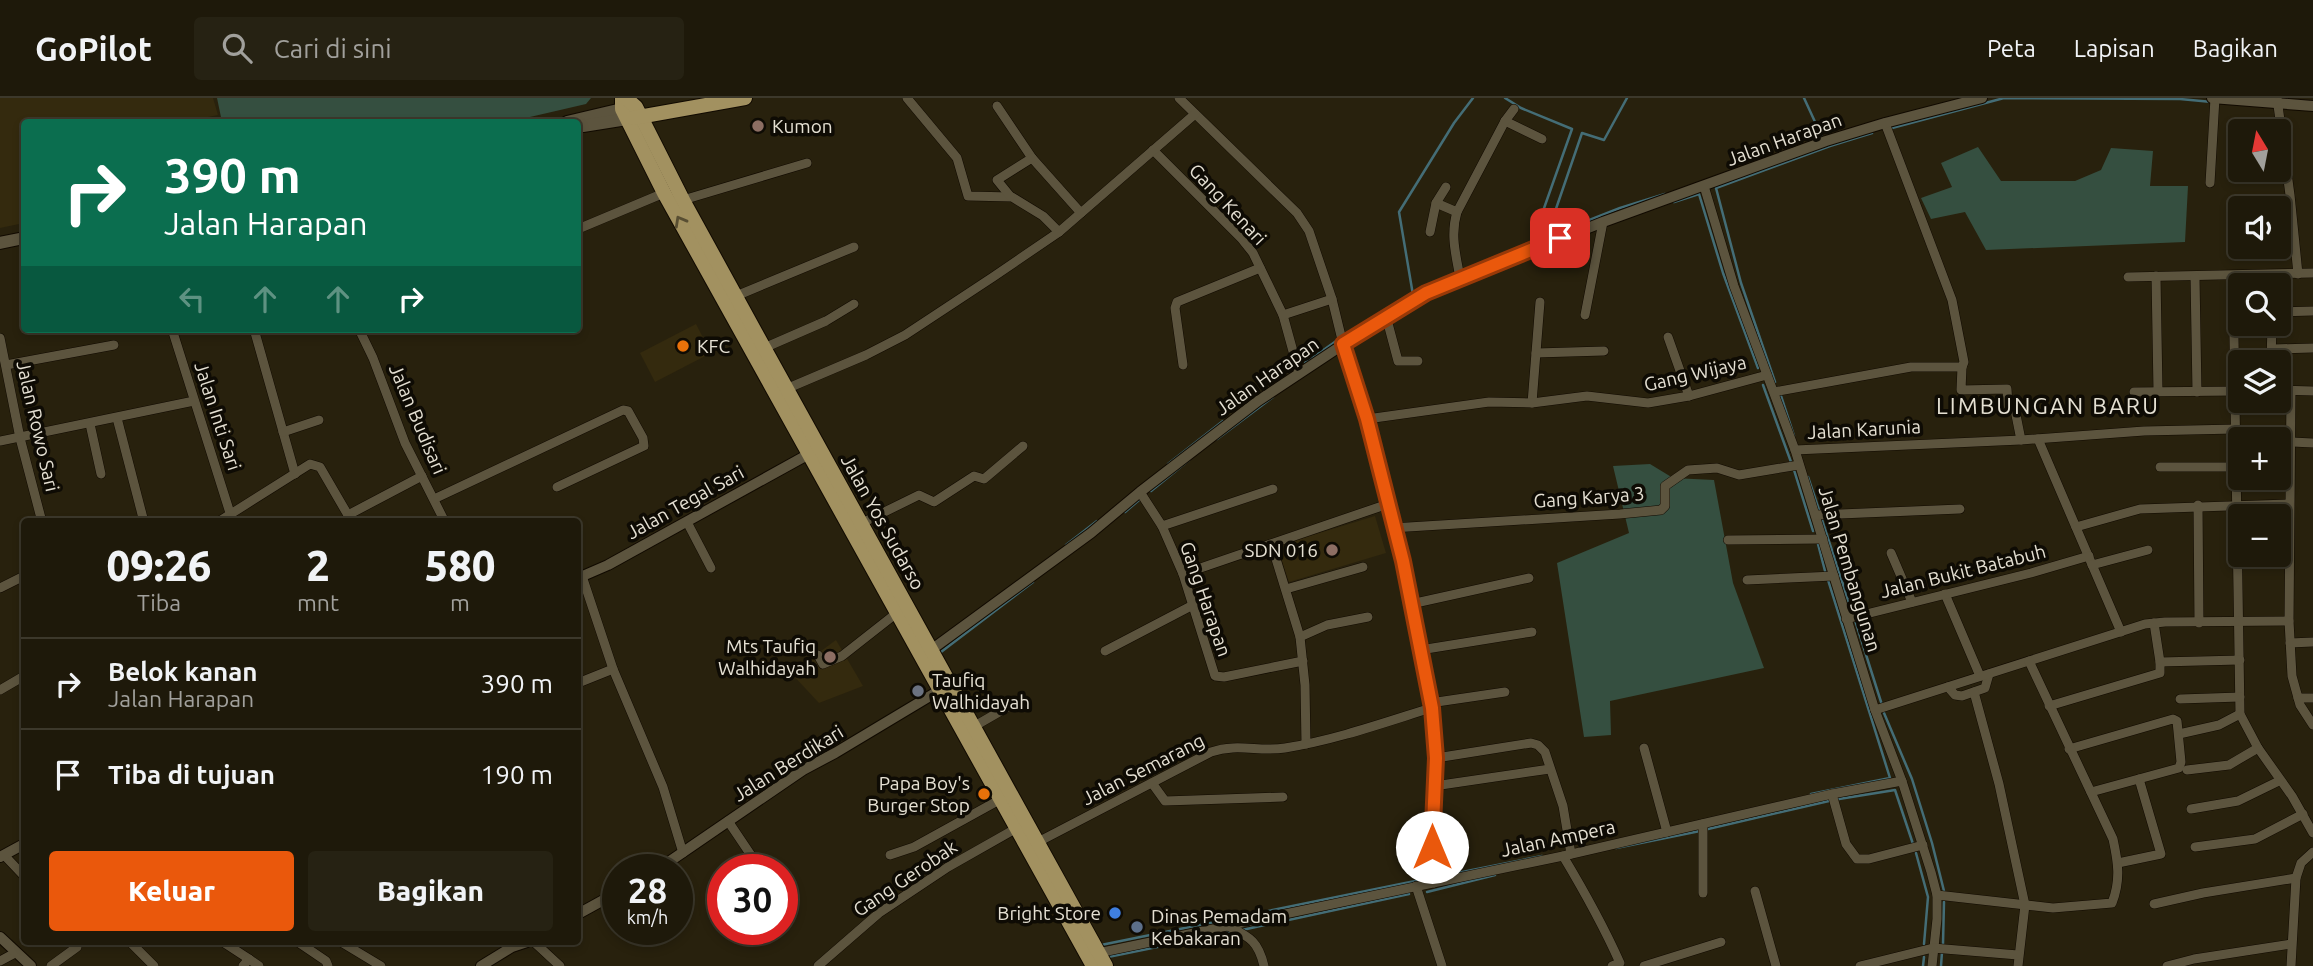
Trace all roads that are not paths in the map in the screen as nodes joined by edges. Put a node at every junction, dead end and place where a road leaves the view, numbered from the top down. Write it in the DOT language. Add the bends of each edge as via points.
graph roads {
  1 [pos="697,98"];
  2 [pos="745,98"];
  3 [pos="908,98"];
  4 [pos="1179,98"];
  5 [pos="1979,98"];
  6 [pos="2214,100"];
  7 [pos="2277,103"];
  8 [pos="997,106"];
  9 [pos="2313,106"];
  10 [pos="629,108"];
  11 [pos="1514,109"];
  12 [pos="1195,114"];
  13 [pos="580,119"];
  14 [pos="1505,121"];
  15 [pos="1885,123"];
  16 [pos="581,126"];
  17 [pos="1542,139"];
  18 [pos="1153,150"];
  19 [pos="1032,158"];
  20 [pos="807,163"];
  21 [pos="2210,183"];
  22 [pos="1704,186"];
  23 [pos="1446,187"];
  24 [pos="664,193"];
  25 [pos="1010,196"];
  26 [pos="683,200"];
  27 [pos="1437,203"];
  28 [pos="1457,212"];
  29 [pos="1082,213"];
  30 [pos="1603,222"];
  31 [pos="581,228"];
  32 [pos="1059,232"];
  33 [pos="1430,232"];
  34 [pos="21,239"];
  35 [pos="0,243"];
  36 [pos="854,247"];
  37 [pos="1259,268"];
  38 [pos="2313,273"];
  39 [pos="2291,274"];
  40 [pos="2298,274"];
  41 [pos="2156,276"];
  42 [pos="2228,276"];
  43 [pos="2128,277"];
  44 [pos="2196,277"];
  45 [pos="1460,278"];
  46 [pos="736,296"];
  47 [pos="1332,299"];
  48 [pos="1540,302"];
  49 [pos="854,304"];
  50 [pos="2313,311"];
  51 [pos="2291,312"];
  52 [pos="1283,315"];
  53 [pos="1585,315"];
  54 [pos="1386,316"];
  55 [pos="174,333"];
  56 [pos="255,333"];
  57 [pos="361,333"];
  58 [pos="751,336"];
  59 [pos="2272,336"];
  60 [pos="1668,337"];
  61 [pos="0,338"];
  62 [pos="1343,342"];
  63 [pos="114,345"];
  64 [pos="764,348"];
  65 [pos="2313,348"];
  66 [pos="2272,349"];
  67 [pos="1604,351"];
  68 [pos="1536,353"];
  69 [pos="1418,361"];
  70 [pos="6,365"];
  71 [pos="1183,365"];
  72 [pos="1962,367"];
  73 [pos="1297,370"];
  74 [pos="1764,376"];
  75 [pos="786,389"];
  76 [pos="2158,391"];
  77 [pos="2228,391"];
  78 [pos="2291,391"];
  79 [pos="2313,391"];
  80 [pos="1778,392"];
  81 [pos="2134,392"];
  82 [pos="2197,392"];
  83 [pos="1689,397"];
  84 [pos="194,401"];
  85 [pos="1532,403"];
  86 [pos="117,418"];
  87 [pos="1367,419"];
  88 [pos="319,420"];
  89 [pos="90,424"];
  90 [pos="2228,429"];
  91 [pos="283,432"];
  92 [pos="20,438"];
  93 [pos="2038,439"];
  94 [pos="2021,440"];
  95 [pos="0,441"];
  96 [pos="2292,442"];
  97 [pos="2313,443"];
  98 [pos="1023,446"];
  99 [pos="1796,450"];
  100 [pos="809,454"];
  101 [pos="1799,465"];
  102 [pos="2160,467"];
  103 [pos="2228,467"];
  104 [pos="101,474"];
  105 [pos="295,474"];
  106 [pos="422,476"];
  107 [pos="557,487"];
  108 [pos="1273,489"];
  109 [pos="2237,490"];
  110 [pos="1141,493"];
  111 [pos="434,499"];
  112 [pos="2228,504"];
  113 [pos="2237,504"];
  114 [pos="2289,504"];
  115 [pos="1388,505"];
  116 [pos="2198,505"];
  117 [pos="1960,509"];
  118 [pos="230,513"];
  119 [pos="1819,515"];
  120 [pos="41,518"];
  121 [pos="143,518"];
  122 [pos="223,518"];
  123 [pos="350,518"];
  124 [pos="443,518"];
  125 [pos="687,522"];
  126 [pos="862,523"];
  127 [pos="1162,526"];
  128 [pos="2076,527"];
  129 [pos="1392,528"];
  130 [pos="1823,539"];
  131 [pos="1728,541"];
  132 [pos="1272,545"];
  133 [pos="2148,550"];
  134 [pos="1891,553"];
  135 [pos="2090,560"];
  136 [pos="1363,567"];
  137 [pos="2238,567"];
  138 [pos="2289,567"];
  139 [pos="710,568"];
  140 [pos="1183,574"];
  141 [pos="1833,576"];
  142 [pos="581,577"];
  143 [pos="21,578"];
  144 [pos="1530,579"];
  145 [pos="581,580"];
  146 [pos="1747,580"];
  147 [pos="0,588"];
  148 [pos="1286,589"];
  149 [pos="1945,594"];
  150 [pos="1912,602"];
  151 [pos="1412,604"];
  152 [pos="1193,606"];
  153 [pos="898,612"];
  154 [pos="1368,617"];
  155 [pos="1846,618"];
  156 [pos="2289,621"];
  157 [pos="2239,622"];
  158 [pos="2154,623"];
  159 [pos="2199,623"];
  160 [pos="1532,632"];
  161 [pos="2121,632"];
  162 [pos="1300,636"];
  163 [pos="2313,642"];
  164 [pos="2290,643"];
  165 [pos="931,650"];
  166 [pos="1420,650"];
  167 [pos="1105,651"];
  168 [pos="818,655"];
  169 [pos="2240,660"];
  170 [pos="1303,661"];
  171 [pos="2029,661"];
  172 [pos="2160,662"];
  173 [pos="613,668"];
  174 [pos="1984,675"];
  175 [pos="21,678"];
  176 [pos="581,682"];
  177 [pos="1948,687"];
  178 [pos="0,690"];
  179 [pos="940,690"];
  180 [pos="1505,692"];
  181 [pos="1973,692"];
  182 [pos="2240,697"];
  183 [pos="2298,698"];
  184 [pos="2313,698"];
  185 [pos="2180,699"];
  186 [pos="1013,704"];
  187 [pos="1431,705"];
  188 [pos="2049,706"];
  189 [pos="1875,710"];
  190 [pos="2239,714"];
  191 [pos="2313,725"];
  192 [pos="973,727"];
  193 [pos="2179,734"];
  194 [pos="1306,744"];
  195 [pos="1644,748"];
  196 [pos="2258,748"];
  197 [pos="2069,749"];
  198 [pos="982,752"];
  199 [pos="1436,758"];
  200 [pos="1550,769"];
  201 [pos="2187,770"];
  202 [pos="2138,779"];
  203 [pos="1902,781"];
  204 [pos="2279,781"];
  205 [pos="1152,783"];
  206 [pos="1434,786"];
  207 [pos="2091,792"];
  208 [pos="1832,794"];
  209 [pos="1283,797"];
  210 [pos="1002,799"];
  211 [pos="2191,809"];
  212 [pos="2303,814"];
  213 [pos="728,821"];
  214 [pos="1703,824"];
  215 [pos="1017,828"];
  216 [pos="1667,832"];
  217 [pos="2313,833"];
  218 [pos="1038,842"];
  219 [pos="1923,845"];
  220 [pos="21,846"];
  221 [pos="2195,847"];
  222 [pos="2313,852"];
  223 [pos="683,853"];
  224 [pos="750,854"];
  225 [pos="890,855"];
  226 [pos="1567,855"];
  227 [pos="2,856"];
  228 [pos="2118,863"];
  229 [pos="21,873"];
  230 [pos="2296,878"];
  231 [pos="1434,883"];
  232 [pos="1416,886"];
  233 [pos="1755,891"];
  234 [pos="1703,893"];
  235 [pos="1937,895"];
  236 [pos="602,901"];
  237 [pos="2154,904"];
  238 [pos="2025,905"];
  239 [pos="581,912"];
  240 [pos="1226,925"];
  241 [pos="0,937"];
  242 [pos="1721,943"];
  243 [pos="2291,944"];
  244 [pos="133,945"];
  245 [pos="226,945"];
  246 [pos="302,945"];
  247 [pos="346,945"];
  248 [pos="508,945"];
  249 [pos="537,945"];
  250 [pos="77,947"];
  251 [pos="1933,948"];
  252 [pos="15,953"];
  253 [pos="2018,955"];
  254 [pos="0,961"];
  255 [pos="1099,962"];
  256 [pos="246,963"];
  257 [pos="1619,965"];
  258 [pos="30,966"];
  259 [pos="51,966"];
  260 [pos="154,966"];
  261 [pos="259,966"];
  262 [pos="328,966"];
  263 [pos="381,966"];
  264 [pos="481,966"];
  265 [pos="561,966"];
  266 [pos="818,966"];
  267 [pos="1264,966"];
  268 [pos="1442,966"];
  269 [pos="1644,966"];
  270 [pos="1776,966"];
  271 [pos="1860,966"];
  272 [pos="1932,966"];
  273 [pos="2018,966"];
  274 [pos="2166,966"];
  275 [pos="2291,966"];
  1 -- 10 [label="main road"];
  2 -- 10 [label="main road"];
  3 -- 25 [label="street" via="957,158 968,196"];
  4 -- 12 [label="street"];
  5 -- 15 [label="street, Jalan Harapan"];
  6 -- 7 [label="street"];
  6 -- 21 [label="street"];
  7 -- 9 [label="street"];
  7 -- 40 [label="street"];
  8 -- 19 [label="street"];
  10 -- 13 [label="main road"];
  10 -- 16 [label="main road"];
  10 -- 24 [label="main road, Jalan Yos Sudarso"];
  10 -- 26 [label="main road, Jalan Yos Sudarso"];
  11 -- 14 [label="street"];
  12 -- 18 [label="street"];
  12 -- 47 [label="street" via="1297,213 1309,231"];
  14 -- 17 [label="street"];
  14 -- 28 [label="street"];
  15 -- 22 [label="street, Jalan Harapan"];
  15 -- 72 [label="street" via="1952,300"];
  18 -- 29 [label="street"];
  18 -- 37 [label="street, Gang Kenari" via="1241,239"];
  19 -- 25 [label="street" via="997,180"];
  19 -- 29 [label="street"];
  20 -- 26 [label="street"];
  22 -- 30 [label="street, Jalan Harapan"];
  22 -- 74 [label="street, Jalan Pembangunan"];
  23 -- 27 [label="street"];
  24 -- 31 [label="street"];
  58 -- 24 [label="main road, Jalan Yos Sudarso, one-way"];
  25 -- 32 [label="street"];
  26 -- 46 [label="main road, Jalan Yos Sudarso"];
  27 -- 28 [label="street"];
  27 -- 33 [label="street"];
  28 -- 45 [label="street" via="1453,239"];
  29 -- 32 [label="street"];
  30 -- 45 [label="street, Jalan Harapan" via="1540,241"];
  30 -- 53 [label="street"];
  32 -- 75 [label="street" via="905,335"];
  34 -- 35 [label="main road"];
  36 -- 46 [label="street"];
  37 -- 52 [label="street, Gang Kenari"];
  37 -- 71 [label="street" via="1175,304"];
  38 -- 40 [label="street"];
  39 -- 40 [label="street"];
  41 -- 43 [label="street"];
  41 -- 44 [label="street"];
  41 -- 76 [label="street"];
  42 -- 44 [label="street"];
  44 -- 82 [label="street"];
  45 -- 54 [label="street, Jalan Harapan"];
  46 -- 58 [label="main road, Jalan Yos Sudarso"];
  47 -- 52 [label="street"];
  47 -- 62 [label="street"];
  48 -- 68 [label="street"];
  49 -- 64 [label="street"];
  50 -- 51 [label="street"];
  52 -- 73 [label="street, Gang Kenari"];
  54 -- 62 [label="street, Jalan Harapan"];
  54 -- 69 [label="street" via="1398,361"];
  55 -- 84 [label="street, Jalan Inti Sari"];
  56 -- 91 [label="street"];
  57 -- 106 [label="street, Jalan Budisari"];
  58 -- 64 [label="main road, Jalan Yos Sudarso"];
  58 -- 100 [label="main road, Jalan Yos Sudarso"];
  59 -- 66 [label="street"];
  60 -- 83 [label="street"];
  61 -- 70 [label="street, Jalan Rowo Sari"];
  62 -- 73 [label="street, Jalan Harapan"];
  62 -- 87 [label="street"];
  63 -- 70 [label="street"];
  64 -- 75 [label="main road, Jalan Yos Sudarso"];
  65 -- 66 [label="street"];
  67 -- 68 [label="street"];
  68 -- 85 [label="street"];
  70 -- 92 [label="street, Jalan Rowo Sari"];
  72 -- 80 [label="street" via="1911,368"];
  72 -- 94 [label="street" via="1961,390 2007,389"];
  73 -- 110 [label="street, Jalan Harapan"];
  74 -- 80 [label="street, Jalan Pembangunan"];
  74 -- 83 [label="street, Gang Wijaya"];
  75 -- 126 [label="main road, Jalan Yos Sudarso"];
  76 -- 81 [label="street"];
  76 -- 82 [label="street"];
  77 -- 82 [label="street"];
  78 -- 79 [label="street"];
  78 -- 96 [label="street"];
  80 -- 99 [label="street, Jalan Pembangunan"];
  83 -- 85 [label="street, Gang Wijaya" via="1638,404 1587,396"];
  84 -- 86 [label="street"];
  84 -- 118 [label="street, Jalan Inti Sari"];
  85 -- 87 [label="street, Gang Wijaya" via="1489,402"];
  86 -- 89 [label="street"];
  86 -- 121 [label="street"];
  87 -- 115 [label="street"];
  88 -- 91 [label="street"];
  89 -- 92 [label="street"];
  89 -- 104 [label="street"];
  90 -- 93 [label="street, Jalan Karunia"];
  91 -- 105 [label="street"];
  92 -- 95 [label="street"];
  92 -- 120 [label="street, Jalan Rowo Sari"];
  93 -- 94 [label="street, Jalan Karunia"];
  93 -- 128 [label="street"];
  94 -- 99 [label="street, Jalan Karunia"];
  96 -- 97 [label="street"];
  96 -- 114 [label="street"];
  98 -- 126 [label="street" via="984,479 974,476 934,502 919,495"];
  99 -- 101 [label="street, Jalan Pembangunan"];
  100 -- 125 [label="street, Jalan Tegal Sari"];
  100 -- 153 [label="main road, Jalan Yos Sudarso"];
  101 -- 119 [label="street, Jalan Pembangunan"];
  101 -- 129 [label="street, Gang Karya 3" via="1739,475 1717,468 1685,470 1665,486 1663,509"];
  102 -- 103 [label="street"];
  105 -- 118 [label="street"];
  105 -- 123 [label="street" via="310,464 320,467"];
  106 -- 111 [label="street, Jalan Budisari"];
  106 -- 123 [label="street"];
  107 -- 111 [label="street" via="644,446 628,411"];
  108 -- 127 [label="street"];
  109 -- 113 [label="street"];
  110 -- 127 [label="street, Gang Harapan"];
  110 -- 165 [label="street, Jalan Harapan"];
  111 -- 124 [label="street, Jalan Budisari"];
  112 -- 116 [label="street"];
  115 -- 129 [label="street"];
  115 -- 132 [label="street"];
  116 -- 128 [label="street" via="2140,509"];
  116 -- 159 [label="street"];
  117 -- 119 [label="street"];
  118 -- 122 [label="street"];
  119 -- 130 [label="street, Jalan Pembangunan"];
  125 -- 139 [label="street"];
  125 -- 142 [label="street, Jalan Tegal Sari"];
  126 -- 165 [label="main road, Jalan Yos Sudarso"];
  127 -- 140 [label="street, Gang Harapan"];
  128 -- 135 [label="street"];
  129 -- 151 [label="street"];
  130 -- 131 [label="street"];
  130 -- 141 [label="street, Jalan Pembangunan"];
  132 -- 140 [label="street"];
  132 -- 148 [label="street"];
  133 -- 135 [label="street, Jalan Bukit Batabuh"];
  134 -- 150 [label="street"];
  135 -- 149 [label="street, Jalan Bukit Batabuh"];
  135 -- 161 [label="street"];
  136 -- 148 [label="street"];
  137 -- 157 [label="street"];
  138 -- 156 [label="street"];
  140 -- 152 [label="street, Gang Harapan"];
  141 -- 146 [label="street"];
  141 -- 155 [label="street, Jalan Pembangunan"];
  143 -- 147 [label="street"];
  144 -- 151 [label="street"];
  145 -- 173 [label="street"];
  148 -- 162 [label="street"];
  149 -- 150 [label="street, Jalan Bukit Batabuh"];
  149 -- 174 [label="street"];
  150 -- 155 [label="street, Jalan Bukit Batabuh"];
  151 -- 166 [label="street"];
  152 -- 167 [label="street"];
  152 -- 170 [label="street, Gang Harapan" via="1215,676"];
  153 -- 168 [label="street" via="835,659 823,664"];
  153 -- 179 [label="main road, Jalan Yos Sudarso"];
  154 -- 162 [label="street"];
  155 -- 189 [label="street, Jalan Pembangunan"];
  156 -- 157 [label="street"];
  156 -- 164 [label="street"];
  157 -- 159 [label="street"];
  157 -- 169 [label="street"];
  158 -- 159 [label="street"];
  158 -- 161 [label="street"];
  158 -- 172 [label="street"];
  160 -- 166 [label="street"];
  161 -- 171 [label="street"];
  162 -- 170 [label="street"];
  163 -- 164 [label="street"];
  164 -- 183 [label="street"];
  165 -- 192 [label="main road, Jalan Yos Sudarso"];
  166 -- 187 [label="street"];
  169 -- 172 [label="street"];
  169 -- 182 [label="street"];
  170 -- 194 [label="street"];
  171 -- 174 [label="street"];
  171 -- 188 [label="street"];
  172 -- 188 [label="street" via="2157,675"];
  173 -- 176 [label="street"];
  173 -- 223 [label="street" via="663,787"];
  174 -- 177 [label="street"];
  174 -- 181 [label="street" via="1987,684"];
  175 -- 178 [label="street"];
  177 -- 181 [label="street" via="1955,695"];
  177 -- 189 [label="street"];
  179 -- 198 [label="main road, Jalan Yos Sudarso"];
  179 -- 213 [label="street, Jalan Berdikari" via="803,770"];
  180 -- 187 [label="street, Jalan Semarang"];
  181 -- 238 [label="street"];
  182 -- 185 [label="street"];
  182 -- 190 [label="street"];
  183 -- 184 [label="street"];
  183 -- 191 [label="street"];
  186 -- 192 [label="street"];
  187 -- 194 [label="street, Jalan Semarang"];
  187 -- 199 [label="street"];
  188 -- 197 [label="street"];
  189 -- 203 [label="street, Jalan Pembangunan"];
  190 -- 193 [label="street" via="2219,725"];
  190 -- 196 [label="street"];
  192 -- 198 [label="main road, Jalan Yos Sudarso"];
  193 -- 197 [label="street" via="2173,719"];
  193 -- 202 [label="street" via="2179,768"];
  194 -- 205 [label="street, Jalan Semarang" via="1273,749 1226,747"];
  195 -- 216 [label="street"];
  196 -- 201 [label="street" via="2229,765"];
  196 -- 204 [label="street"];
  197 -- 207 [label="street"];
  198 -- 210 [label="main road, Jalan Yos Sudarso"];
  198 -- 218 [label="main road, Jalan Yos Sudarso"];
  199 -- 200 [label="street" via="1531,744 1542,748"];
  199 -- 206 [label="street"];
  200 -- 206 [label="street"];
  200 -- 226 [label="street" via="1563,806"];
  202 -- 207 [label="street"];
  202 -- 228 [label="street" via="2161,854"];
  203 -- 208 [label="street, Jalan Ampera"];
  203 -- 219 [label="street, Jalan Pembangunan"];
  204 -- 211 [label="street" via="2238,801"];
  204 -- 212 [label="street"];
  205 -- 209 [label="street" via="1160,796 1170,801"];
  205 -- 218 [label="street, Jalan Semarang"];
  206 -- 231 [label="street"];
  207 -- 228 [label="street" via="2113,839"];
  208 -- 214 [label="street, Jalan Ampera"];
  208 -- 219 [label="street" via="1846,844 1857,859"];
  210 -- 215 [label="main road, Jalan Yos Sudarso"];
  210 -- 225 [label="street" via="914,847"];
  212 -- 217 [label="street"];
  212 -- 221 [label="street" via="2255,839"];
  213 -- 223 [label="street, Jalan Berdikari"];
  213 -- 224 [label="street"];
  214 -- 216 [label="street, Jalan Ampera"];
  214 -- 234 [label="street"];
  215 -- 255 [label="main road, Jalan Yos Sudarso"];
  215 -- 266 [label="street, Gang Gerobak" via="879,913"];
  216 -- 226 [label="street, Jalan Ampera"];
  218 -- 255 [label="main road, Jalan Yos Sudarso"];
  219 -- 235 [label="street, Jalan Pembangunan"];
  220 -- 227 [label="street"];
  222 -- 230 [label="street" via="2301,863"];
  226 -- 231 [label="street, Jalan Ampera"];
  226 -- 257 [label="street"];
  227 -- 229 [label="street"];
  228 -- 238 [label="street" via="2119,881 2112,903 2053,908"];
  230 -- 237 [label="street"];
  230 -- 243 [label="street"];
  231 -- 232 [label="street, Jalan Ampera"];
  232 -- 240 [label="street, Jalan Ampera"];
  232 -- 268 [label="street"];
  233 -- 270 [label="street"];
  235 -- 238 [label="street"];
  235 -- 251 [label="street, Jalan Pembangunan"];
  236 -- 239 [label="street"];
  238 -- 253 [label="street"];
  240 -- 255 [label="street, Jalan Ampera"];
  240 -- 267 [label="street" via="1253,940"];
  241 -- 252 [label="street"];
  242 -- 269 [label="street"];
  243 -- 274 [label="street"];
  243 -- 275 [label="street"];
  244 -- 260 [label="street"];
  245 -- 256 [label="street"];
  246 -- 262 [label="street"];
  247 -- 263 [label="street"];
  248 -- 264 [label="street"];
  249 -- 265 [label="street"];
  250 -- 259 [label="street"];
  251 -- 253 [label="street"];
  251 -- 271 [label="street"];
  251 -- 272 [label="street, Jalan Pembangunan"];
  252 -- 254 [label="street"];
  252 -- 258 [label="street"];
  253 -- 273 [label="street"];
  256 -- 261 [label="street"];
}
